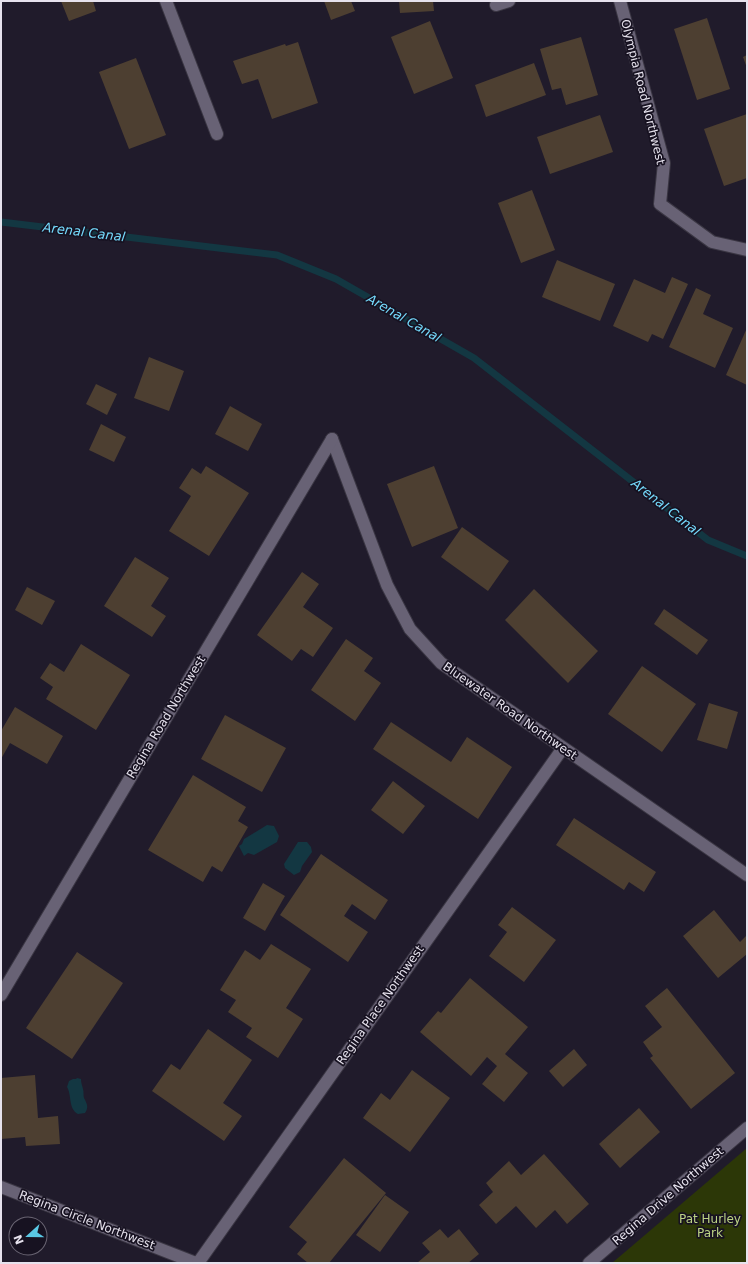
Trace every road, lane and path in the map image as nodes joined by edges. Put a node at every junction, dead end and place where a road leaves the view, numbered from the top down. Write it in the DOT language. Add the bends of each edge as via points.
graph roads {
  1 [pos="166,1"];
  2 [pos="509,1"];
  3 [pos="620,1"];
  4 [pos="496,5"];
  5 [pos="217,134"];
  6 [pos="747,250"];
  7 [pos="332,439"];
  8 [pos="563,748"];
  9 [pos="747,875"];
  10 [pos="1,995"];
  11 [pos="747,1128"];
  12 [pos="1,1187"];
  13 [pos="197,1263"];
  14 [pos="590,1263"];
  1 -- 5 [label="street"];
  2 -- 4 [label="street"];
  3 -- 6 [label="street, Olympia Road Northwest" via="664,163 660,204 712,242"];
  7 -- 8 [label="street, Bluewater Road Northwest" via="387,585 410,630 441,663"];
  7 -- 10 [label="street, Regina Road Northwest"];
  8 -- 9 [label="street, Bluewater Road Northwest"];
  8 -- 13 [label="street, Regina Place Northwest"];
  11 -- 14 [label="street, Regina Drive Northwest"];
  12 -- 13 [label="street, Regina Circle Northwest"];
}
